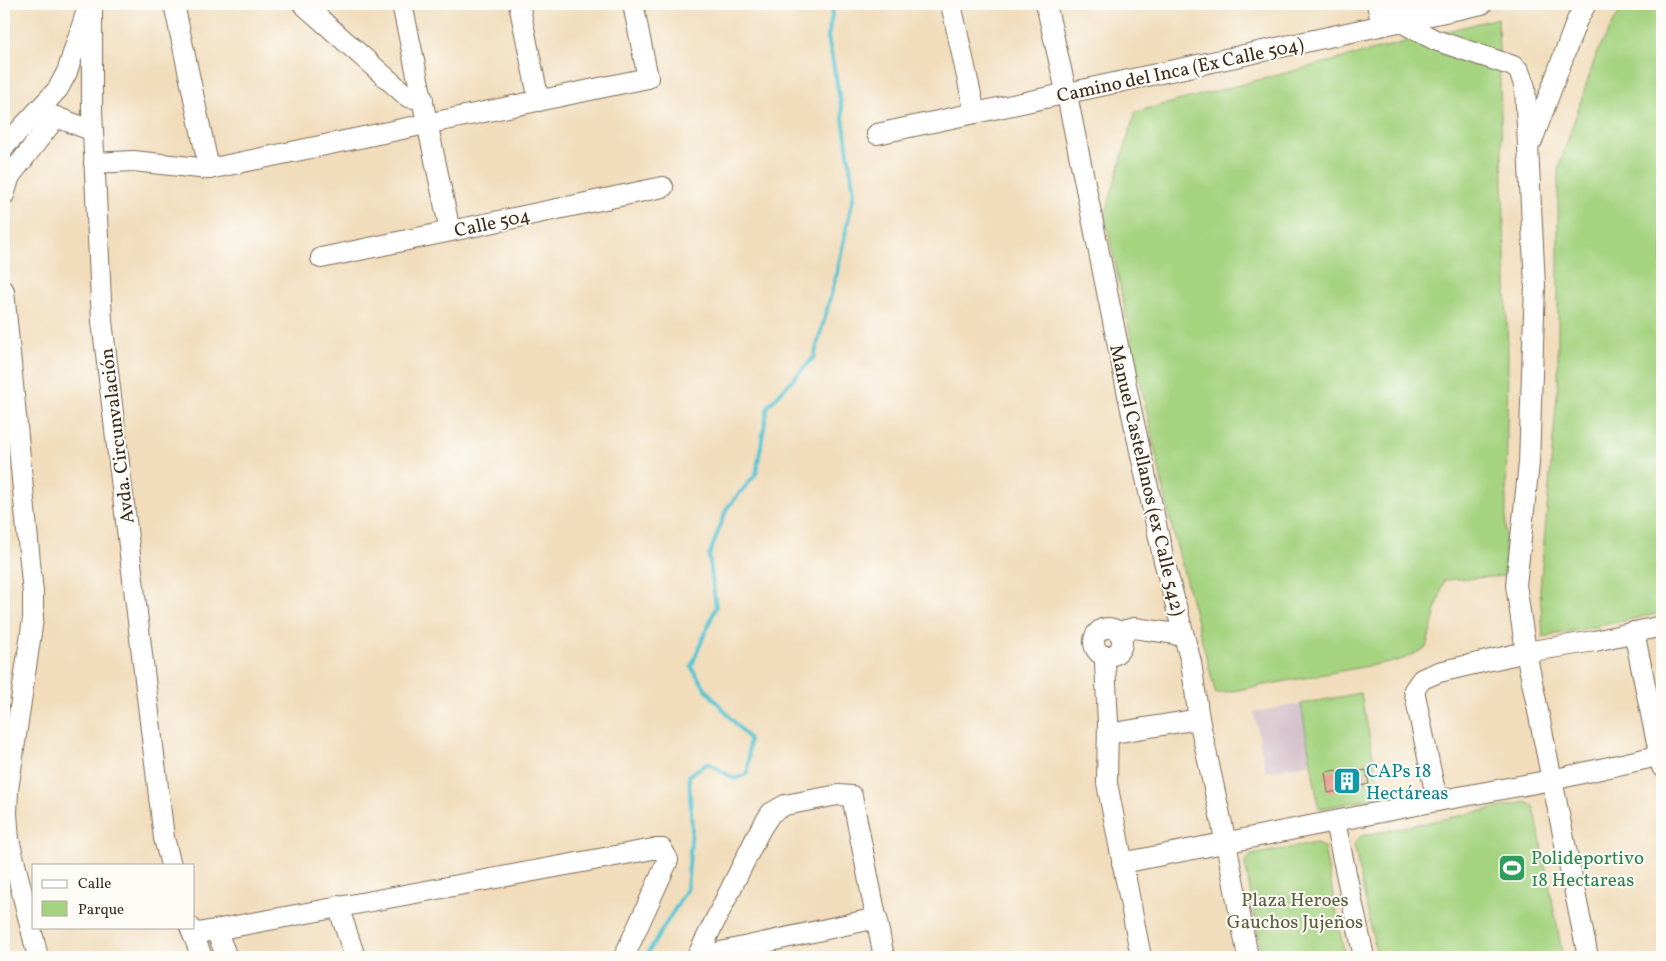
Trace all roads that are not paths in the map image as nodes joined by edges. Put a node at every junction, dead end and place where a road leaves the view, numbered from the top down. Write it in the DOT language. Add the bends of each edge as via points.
graph roads {
  1 [pos="91,4"];
  2 [pos="174,4"];
  3 [pos="303,4"];
  4 [pos="402,4"];
  5 [pos="519,4"];
  6 [pos="633,4"];
  7 [pos="951,4"];
  8 [pos="1046,4"];
  9 [pos="1377,4"];
  10 [pos="1482,4"];
  11 [pos="1586,4"];
  12 [pos="1392,16"];
  13 [pos="1067,95"];
  14 [pos="423,99"];
  15 [pos="540,101"];
  16 [pos="975,113"];
  17 [pos="47,114"];
  18 [pos="428,124"];
  19 [pos="93,131"];
  20 [pos="877,134"];
  21 [pos="4,148"];
  22 [pos="1528,150"];
  23 [pos="94,163"];
  24 [pos="209,169"];
  25 [pos="663,187"];
  26 [pos="4,195"];
  27 [pos="450,231"];
  28 [pos="321,258"];
  29 [pos="4,291"];
  30 [pos="1662,626"];
  31 [pos="1634,632"];
  32 [pos="1184,637"];
  33 [pos="1526,652"];
  34 [pos="1199,719"];
  35 [pos="1108,728"];
  36 [pos="1661,759"];
  37 [pos="1552,780"];
  38 [pos="1437,801"];
  39 [pos="1335,822"];
  40 [pos="1226,843"];
  41 [pos="1122,863"];
  42 [pos="171,864"];
  43 [pos="338,906"];
  44 [pos="877,918"];
  45 [pos="216,930"];
  46 [pos="192,931"];
  47 [pos="743,952"];
  48 [pos="38,957"];
  49 [pos="202,957"];
  50 [pos="227,957"];
  51 [pos="355,957"];
  52 [pos="624,957"];
  53 [pos="698,957"];
  54 [pos="884,957"];
  55 [pos="1141,957"];
  56 [pos="1248,957"];
  57 [pos="1364,957"];
  58 [pos="1588,957"];
  1 -- 17 [label="street" via="67,72"];
  1 -- 19 [label="street, Avda. Circunvalación"];
  2 -- 24 [label="street"];
  3 -- 14 [label="street" via="408,97"];
  4 -- 14 [label="street"];
  5 -- 15 [label="street"];
  6 -- 15 [label="street" via="648,78"];
  7 -- 16 [label="street"];
  8 -- 13 [label="street, Manuel Castellanos (ex Calle 542)"];
  9 -- 12 [label="street"];
  10 -- 12 [label="street, Camino del Inca (Ex Calle 504)"];
  11 -- 22 [label="street"];
  12 -- 13 [label="street, Camino del Inca (Ex Calle 504)"];
  12 -- 22 [label="street" via="1435,40 1520,71 1525,87"];
  13 -- 16 [label="street, Camino del Inca (Ex Calle 504)"];
  13 -- 32 [label="street, Manuel Castellanos (ex Calle 542)" via="1129,400"];
  14 -- 18 [label="street"];
  15 -- 18 [label="street"];
  16 -- 20 [label="street, Camino del Inca (Ex Calle 504)"];
  17 -- 19 [label="street"];
  17 -- 21 [label="street"];
  17 -- 26 [label="street" via="10,176"];
  18 -- 24 [label="street"];
  18 -- 27 [label="street"];
  19 -- 23 [label="street, Avda. Circunvalación"];
  22 -- 33 [label="street" via="1535,295 1529,463 1516,586"];
  23 -- 24 [label="street" via="133,161"];
  23 -- 42 [label="street, Avda. Circunvalación" via="102,321 164,838"];
  25 -- 27 [label="street, Calle 504"];
  27 -- 28 [label="street, Calle 504"];
  29 -- 48 [label="street" via="33,594 33,619 7,813 9,840"];
  30 -- 31 [label="street"];
  31 -- 33 [label="street"];
  31 -- 36 [label="street"];
  32 -- 34 [label="street, Manuel Castellanos (ex Calle 542)"];
  32 -- 35 [label="street" via="1134,628 1119,632 1106,628 1096,635 1096,648 1107,656"];
  33 -- 37 [label="street"];
  33 -- 38 [label="street" via="1439,672 1422,679 1414,690"];
  34 -- 35 [label="street"];
  34 -- 40 [label="street, Manuel Castellanos (ex Calle 542)"];
  35 -- 41 [label="street" via="1107,783"];
  36 -- 37 [label="street"];
  37 -- 38 [label="street"];
  37 -- 58 [label="street"];
  38 -- 39 [label="street"];
  39 -- 40 [label="street"];
  39 -- 57 [label="street"];
  40 -- 41 [label="street"];
  40 -- 56 [label="street, Manuel Castellanos (ex Calle 542)"];
  41 -- 55 [label="street"];
  43 -- 45 [label="street"];
  43 -- 51 [label="street"];
  43 -- 52 [label="street" via="662,849 668,860"];
  44 -- 47 [label="street"];
  44 -- 53 [label="street" via="852,796 838,794 785,805 771,813 760,830"];
  44 -- 54 [label="street"];
  45 -- 46 [label="street"];
  45 -- 50 [label="street"];
  46 -- 49 [label="street"];
  47 -- 53 [label="street"];
}
